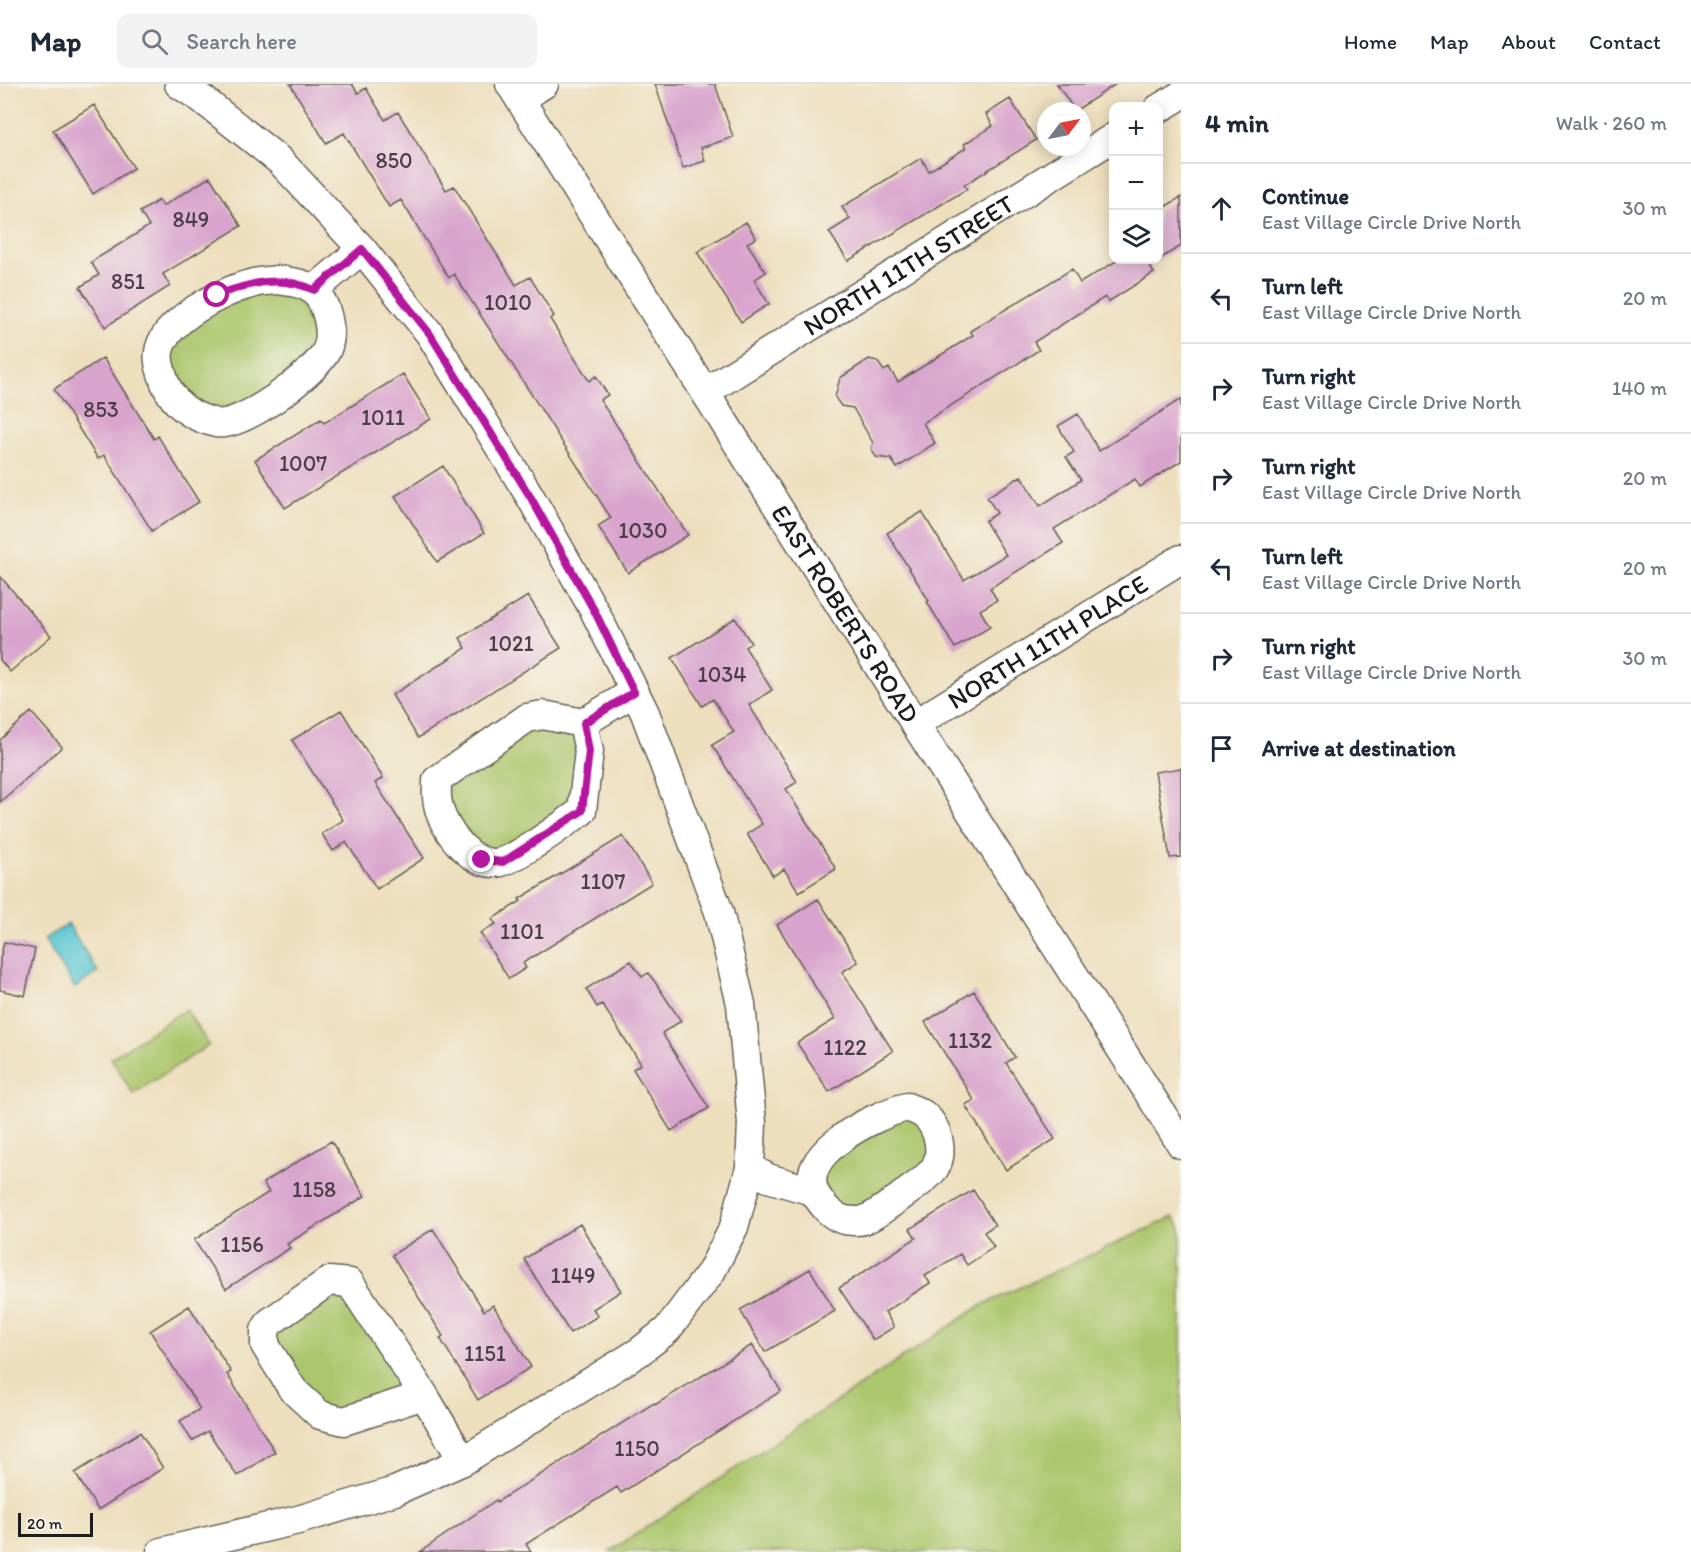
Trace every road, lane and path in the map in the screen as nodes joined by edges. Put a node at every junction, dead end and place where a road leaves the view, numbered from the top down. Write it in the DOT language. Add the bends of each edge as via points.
graph roads {
  1 [pos="179,84"];
  2 [pos="544,84"];
  3 [pos="515,92"];
  4 [pos="1181,95"];
  5 [pos="1163,106"];
  6 [pos="1109,140"];
  7 [pos="362,249"];
  8 [pos="314,290"];
  9 [pos="705,392"];
  10 [pos="1181,559"];
  11 [pos="634,692"];
  12 [pos="584,723"];
  13 [pos="915,724"];
  14 [pos="1181,1144"];
  15 [pos="750,1168"];
  16 [pos="812,1191"];
  17 [pos="424,1395"];
  18 [pos="463,1461"];
  19 [pos="161,1552"];
  1 -- 7 [label="street" via="280,161"];
  2 -- 3 [label="street"];
  3 -- 9 [label="street, EAST ROBERTS ROAD"];
  4 -- 5 [label="street"];
  6 -- 9 [label="street, NORTH 11TH STREET"];
  7 -- 8 [label="street"];
  7 -- 11 [label="street" via="430,334 531,498 595,612"];
  8 -- 8 [label="street" via="278,280 251,283 217,295 169,330 159,351 160,370 172,398 188,413 219,423 244,418 305,375 325,353 330,336 327,313"];
  9 -- 13 [label="street, EAST ROBERTS ROAD"];
  10 -- 13 [label="street, NORTH 11TH PLACE"];
  11 -- 12 [label="street"];
  11 -- 15 [label="street" via="719,912 741,1004 752,1123"];
  12 -- 12 [label="street" via="543,715 527,718 437,780 438,804 448,828 466,853 482,860 503,862 582,811 589,751"];
  13 -- 14 [label="street, EAST ROBERTS ROAD"];
  15 -- 16 [label="street" via="768,1178"];
  15 -- 18 [label="street" via="734,1227 725,1245 711,1272 667,1330 620,1364"];
  16 -- 16 [label="street" via="827,1212 844,1220 863,1220 935,1167 940,1149 936,1130 924,1115 907,1107 872,1119 830,1146 815,1170"];
  17 -- 17 [label="street" via="350,1283 329,1281 270,1322 265,1330 265,1345 293,1390 320,1415 344,1421"];
  17 -- 18 [label="street"];
  18 -- 19 [label="street" via="384,1495"];
}
